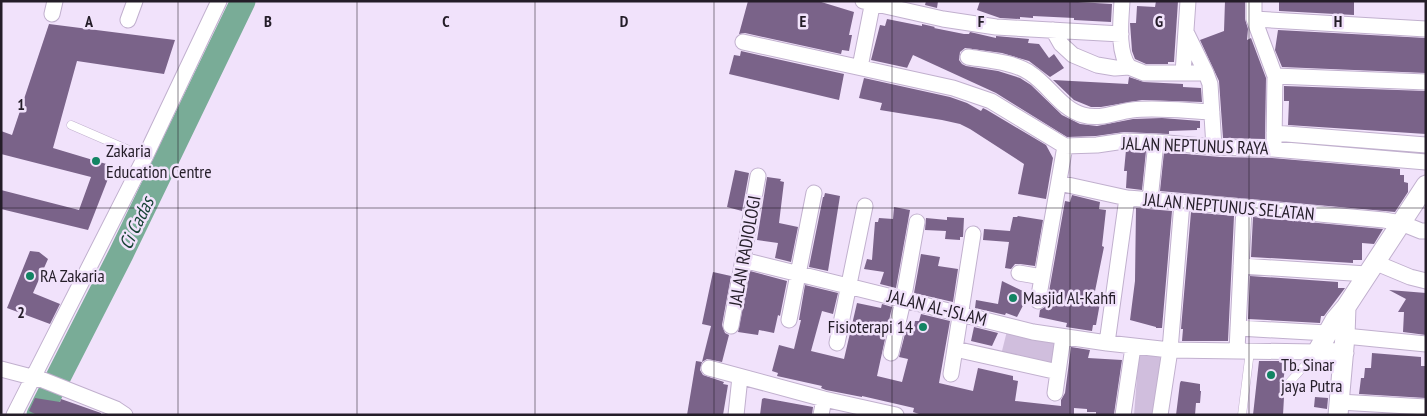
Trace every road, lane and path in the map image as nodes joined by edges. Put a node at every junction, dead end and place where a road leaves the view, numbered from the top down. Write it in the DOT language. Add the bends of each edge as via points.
graph roads {
  1 [pos="135,1"];
  2 [pos="219,1"];
  3 [pos="1122,1"];
  4 [pos="1188,1"];
  5 [pos="1254,1"];
  6 [pos="869,2"];
  7 [pos="1254,19"];
  8 [pos="128,20"];
  9 [pos="1426,29"];
  10 [pos="1053,30"];
  11 [pos="1121,34"];
  12 [pos="1187,34"];
  13 [pos="743,42"];
  14 [pos="968,57"];
  15 [pos="860,67"];
  16 [pos="1129,67"];
  17 [pos="1183,72"];
  18 [pos="1206,73"];
  19 [pos="1275,76"];
  20 [pos="1426,82"];
  21 [pos="1212,112"];
  22 [pos="71,125"];
  23 [pos="1274,133"];
  24 [pos="1156,142"];
  25 [pos="1426,145"];
  26 [pos="1065,146"];
  27 [pos="1214,147"];
  28 [pos="1273,149"];
  29 [pos="145,157"];
  30 [pos="1426,162"];
  31 [pos="758,176"];
  32 [pos="1059,183"];
  33 [pos="1426,185"];
  34 [pos="814,193"];
  35 [pos="1127,198"];
  36 [pos="1150,200"];
  37 [pos="1182,203"];
  38 [pos="865,206"];
  39 [pos="1244,206"];
  40 [pos="918,222"];
  41 [pos="1401,223"];
  42 [pos="1426,231"];
  43 [pos="973,234"];
  44 [pos="743,260"];
  45 [pos="1241,266"];
  46 [pos="1370,268"];
  47 [pos="1019,273"];
  48 [pos="799,274"];
  49 [pos="1042,277"];
  50 [pos="1419,280"];
  51 [pos="848,286"];
  52 [pos="903,301"];
  53 [pos="1038,301"];
  54 [pos="960,314"];
  55 [pos="789,320"];
  56 [pos="731,326"];
  57 [pos="1238,328"];
  58 [pos="1063,337"];
  59 [pos="1339,341"];
  60 [pos="837,343"];
  61 [pos="1107,344"];
  62 [pos="1426,344"];
  63 [pos="1133,347"];
  64 [pos="955,349"];
  65 [pos="1170,350"];
  66 [pos="1243,350"];
  67 [pos="1317,352"];
  68 [pos="891,353"];
  69 [pos="709,368"];
  70 [pos="1,369"];
  71 [pos="1058,372"];
  72 [pos="951,374"];
  73 [pos="740,377"];
  74 [pos="38,379"];
  75 [pos="1288,384"];
  76 [pos="1055,394"];
  77 [pos="824,399"];
  78 [pos="1348,405"];
  79 [pos="1426,407"];
  80 [pos="14,415"];
  81 [pos="124,415"];
  82 [pos="736,415"];
  83 [pos="821,415"];
  84 [pos="896,415"];
  85 [pos="1123,415"];
  86 [pos="1160,415"];
  87 [pos="1242,415"];
  1 -- 8 [label="street"];
  2 -- 29 [label="street"];
  3 -- 11 [label="street"];
  4 -- 12 [label="street"];
  5 -- 7 [label="street"];
  6 -- 10 [label="street" via="968,23"];
  6 -- 15 [label="street"];
  7 -- 9 [label="street"];
  7 -- 19 [label="street"];
  10 -- 11 [label="street"];
  10 -- 16 [label="street" via="1073,55 1097,65"];
  11 -- 16 [label="street" via="1124,60"];
  12 -- 17 [label="street"];
  12 -- 18 [label="street"];
  13 -- 15 [label="street"];
  14 -- 21 [label="street" via="1030,72 1070,110 1083,115 1105,117 1132,110 1165,109"];
  15 -- 26 [label="street" via="974,94"];
  16 -- 17 [label="street" via="1144,74"];
  17 -- 18 [label="street"];
  18 -- 21 [label="street"];
  19 -- 20 [label="street"];
  19 -- 23 [label="street"];
  21 -- 27 [label="street"];
  22 -- 29 [label="lane"];
  23 -- 25 [label="street"];
  23 -- 28 [label="street"];
  24 -- 26 [label="street, JALAN NEPTUNUS RAYA"];
  24 -- 27 [label="street, JALAN NEPTUNUS RAYA"];
  24 -- 36 [label="street"];
  26 -- 32 [label="street"];
  27 -- 28 [label="street, JALAN NEPTUNUS RAYA"];
  28 -- 30 [label="street, JALAN NEPTUNUS RAYA"];
  29 -- 74 [label="street"];
  31 -- 44 [label="street, JALAN RADIOLOGI"];
  32 -- 35 [label="street, JALAN NEPTUNUS SELATAN"];
  32 -- 49 [label="street"];
  33 -- 41 [label="street"];
  34 -- 48 [label="street"];
  35 -- 36 [label="street, JALAN NEPTUNUS SELATAN"];
  35 -- 61 [label="street"];
  36 -- 37 [label="street, JALAN NEPTUNUS SELATAN"];
  37 -- 39 [label="street, JALAN NEPTUNUS SELATAN"];
  37 -- 65 [label="street"];
  38 -- 51 [label="street"];
  39 -- 41 [label="street, JALAN NEPTUNUS SELATAN"];
  39 -- 45 [label="street"];
  40 -- 52 [label="street"];
  41 -- 42 [label="street, JALAN NEPTUNUS SELATAN"];
  41 -- 46 [label="street"];
  43 -- 54 [label="street"];
  44 -- 48 [label="street, JALAN AL-ISLAM"];
  44 -- 56 [label="street, JALAN RADIOLOGI"];
  45 -- 46 [label="street"];
  45 -- 57 [label="street"];
  46 -- 50 [label="street"];
  46 -- 59 [label="street" via="1346,307"];
  47 -- 49 [label="street"];
  48 -- 51 [label="street, JALAN AL-ISLAM"];
  48 -- 55 [label="street"];
  49 -- 53 [label="street"];
  51 -- 52 [label="street, JALAN AL-ISLAM"];
  51 -- 60 [label="street"];
  52 -- 54 [label="street, JALAN AL-ISLAM"];
  52 -- 68 [label="street"];
  54 -- 58 [label="street, JALAN AL-ISLAM"];
  54 -- 64 [label="street"];
  57 -- 59 [label="street"];
  57 -- 66 [label="street"];
  58 -- 61 [label="street, JALAN AL-ISLAM"];
  58 -- 71 [label="street"];
  59 -- 62 [label="street" via="1368,338"];
  59 -- 67 [label="street"];
  59 -- 78 [label="street"];
  61 -- 63 [label="street, JALAN AL-ISLAM"];
  63 -- 65 [label="street, JALAN AL-ISLAM"];
  63 -- 85 [label="street"];
  64 -- 71 [label="street"];
  64 -- 72 [label="street"];
  65 -- 66 [label="street, JALAN AL-ISLAM"];
  65 -- 86 [label="street"];
  66 -- 67 [label="street, JALAN AL-ISLAM"];
  66 -- 87 [label="lane"];
  67 -- 75 [label="lane"];
  69 -- 73 [label="street"];
  70 -- 74 [label="street"];
  71 -- 76 [label="street"];
  73 -- 77 [label="street"];
  73 -- 82 [label="street"];
  74 -- 80 [label="street"];
  74 -- 81 [label="street"];
  77 -- 83 [label="street"];
  77 -- 84 [label="street"];
  78 -- 79 [label="street"];
}
